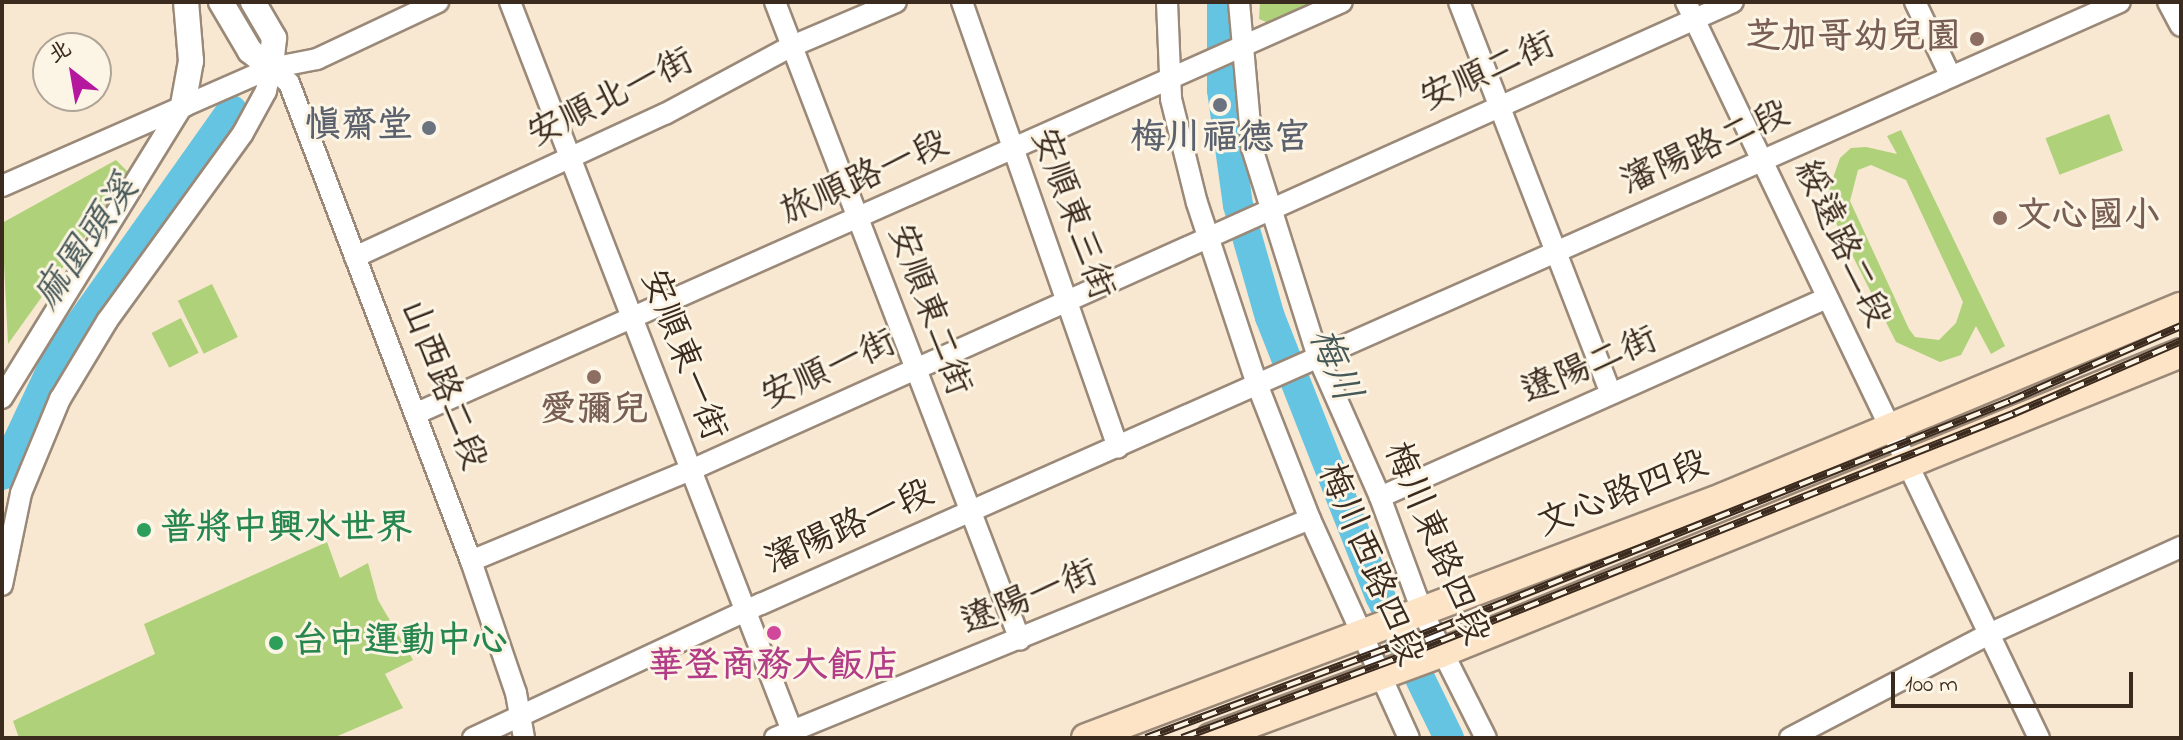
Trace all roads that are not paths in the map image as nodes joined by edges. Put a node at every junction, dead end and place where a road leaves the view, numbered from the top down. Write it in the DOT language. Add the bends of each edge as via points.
graph roads {
  1 [pos="186,2"];
  2 [pos="221,2"];
  3 [pos="253,2"];
  4 [pos="438,2"];
  5 [pos="510,2"];
  6 [pos="775,2"];
  7 [pos="896,2"];
  8 [pos="962,2"];
  9 [pos="1167,2"];
  10 [pos="1239,2"];
  11 [pos="1342,2"];
  12 [pos="1459,2"];
  13 [pos="1733,2"];
  14 [pos="1915,2"];
  15 [pos="2120,2"];
  16 [pos="2168,2"];
  17 [pos="1690,10"];
  18 [pos="2181,26"];
  19 [pos="790,47"];
  20 [pos="1233,49"];
  21 [pos="271,68"];
  22 [pos="1951,77"];
  23 [pos="1171,81"];
  24 [pos="183,105"];
  25 [pos="1499,105"];
  26 [pos="1011,150"];
  27 [pos="567,158"];
  28 [pos="1764,160"];
  29 [pos="2,186"];
  30 [pos="1271,206"];
  31 [pos="859,220"];
  32 [pos="1211,235"];
  33 [pos="1556,253"];
  34 [pos="355,257"];
  35 [pos="1826,298"];
  36 [pos="1068,301"];
  37 [pos="2181,307"];
  38 [pos="632,321"];
  39 [pos="2181,353"];
  40 [pos="1318,357"];
  41 [pos="914,370"];
  42 [pos="1257,384"];
  43 [pos="1611,393"];
  44 [pos="2,398"];
  45 [pos="415,414"];
  46 [pos="1891,430"];
  47 [pos="1118,448"];
  48 [pos="1907,465"];
  49 [pos="691,470"];
  50 [pos="1380,497"];
  51 [pos="968,513"];
  52 [pos="1310,519"];
  53 [pos="2181,547"];
  54 [pos="471,561"];
  55 [pos="2,585"];
  56 [pos="1422,611"];
  57 [pos="745,612"];
  58 [pos="1358,633"];
  59 [pos="1991,633"];
  60 [pos="1020,640"];
  61 [pos="1441,653"];
  62 [pos="1379,677"];
  63 [pos="516,717"];
  64 [pos="784,735"];
  65 [pos="473,738"];
  66 [pos="524,738"];
  67 [pos="1086,738"];
  68 [pos="1211,738"];
  69 [pos="1409,738"];
  70 [pos="1486,738"];
  71 [pos="1790,738"];
  72 [pos="2039,738"];
  1 -- 24 [label="street" via="191,61"];
  2 -- 21 [label="street, 山西路二段" via="250,51"];
  3 -- 21 [label="street" via="274,38"];
  4 -- 21 [label="street" via="317,59"];
  5 -- 27 [label="street, 安順東一街"];
  6 -- 19 [label="street, 安順東二街"];
  7 -- 19 [label="street, 安順北一街"];
  8 -- 26 [label="street, 安順東三街"];
  9 -- 23 [label="street, 梅川西路四段"];
  10 -- 20 [label="street, 梅川東路四段"];
  11 -- 20 [label="street, 旅順路一段"];
  12 -- 25 [label="street"];
  13 -- 17 [label="street, 安順二街"];
  14 -- 22 [label="street"];
  15 -- 22 [label="street, 瀋陽路二段"];
  16 -- 18 [label="street"];
  17 -- 25 [label="street, 安順二街"];
  17 -- 28 [label="street, 綏遠路二段"];
  19 -- 27 [label="street, 安順北一街"];
  19 -- 31 [label="street, 安順東二街"];
  20 -- 23 [label="street, 旅順路一段"];
  20 -- 30 [label="street, 梅川東路四段" via="1252,148"];
  21 -- 24 [label="street"];
  21 -- 34 [label="street, 山西路二段" via="289,83"];
  21 -- 55 [label="street" via="266,91 243,133 107,321 60,399 21,493"];
  22 -- 28 [label="street, 瀋陽路二段"];
  23 -- 26 [label="street, 旅順路一段"];
  23 -- 32 [label="street, 梅川西路四段" via="1197,203"];
  24 -- 29 [label="street"];
  24 -- 44 [label="street"];
  25 -- 30 [label="street, 安順二街"];
  25 -- 33 [label="street"];
  26 -- 31 [label="street, 旅順路一段"];
  26 -- 36 [label="street, 安順東三街"];
  27 -- 34 [label="street, 安順北一街"];
  27 -- 38 [label="street, 安順東一街"];
  28 -- 33 [label="street, 瀋陽路二段"];
  28 -- 35 [label="street, 綏遠路二段"];
  30 -- 32 [label="street, 安順二街"];
  30 -- 40 [label="street, 梅川東路四段"];
  31 -- 38 [label="street, 旅順路一段"];
  31 -- 41 [label="street, 安順東二街"];
  32 -- 36 [label="street, 安順一街"];
  32 -- 42 [label="street, 梅川西路四段"];
  33 -- 40 [label="street, 瀋陽路二段"];
  33 -- 43 [label="street"];
  34 -- 45 [label="street, 山西路二段"];
  35 -- 43 [label="street, 遼陽二街"];
  35 -- 46 [label="street, 綏遠路二段"];
  36 -- 41 [label="street, 安順一街"];
  36 -- 47 [label="street, 安順東三街"];
  37 -- 46 [label="main road, 文心路四段"];
  38 -- 45 [label="street, 旅順路一段"];
  38 -- 49 [label="street, 安順東一街"];
  39 -- 48 [label="main road"];
  40 -- 42 [label="street, 瀋陽路二段"];
  40 -- 50 [label="street, 梅川東路四段"];
  41 -- 49 [label="street, 安順一街"];
  41 -- 51 [label="street, 安順東二街"];
  42 -- 47 [label="street, 瀋陽路一段"];
  42 -- 52 [label="street, 梅川西路四段"];
  43 -- 50 [label="street, 遼陽二街"];
  45 -- 54 [label="street, 山西路二段"];
  46 -- 48 [label="street, 綏遠路二段"];
  46 -- 56 [label="main road, 文心路四段"];
  47 -- 51 [label="street, 瀋陽路一段"];
  48 -- 59 [label="street, 綏遠路二段"];
  48 -- 61 [label="main road"];
  49 -- 54 [label="street, 安順一街"];
  49 -- 57 [label="street, 安順東一街"];
  50 -- 56 [label="street, 梅川東路四段"];
  51 -- 57 [label="street, 瀋陽路一段"];
  51 -- 60 [label="street, 安順東二街"];
  52 -- 58 [label="street, 梅川西路四段"];
  52 -- 60 [label="street, 遼陽一街"];
  53 -- 59 [label="street"];
  54 -- 63 [label="street, 山西路二段" via="516,693"];
  56 -- 58 [label="main road, 文心路四段"];
  56 -- 61 [label="street, 梅川東路四段"];
  57 -- 63 [label="street, 瀋陽路一段"];
  57 -- 64 [label="street, 安順東一街"];
  58 -- 62 [label="street, 梅川西路四段"];
  58 -- 67 [label="main road, 文心路四段"];
  59 -- 71 [label="street"];
  59 -- 72 [label="street, 綏遠路二段"];
  60 -- 64 [label="street, 遼陽一街"];
  61 -- 62 [label="main road"];
  61 -- 70 [label="street, 梅川東路四段"];
  62 -- 68 [label="main road"];
  62 -- 69 [label="street, 梅川西路四段"];
  63 -- 65 [label="street, 瀋陽路一段"];
  63 -- 66 [label="street, 山西路二段"];
}
